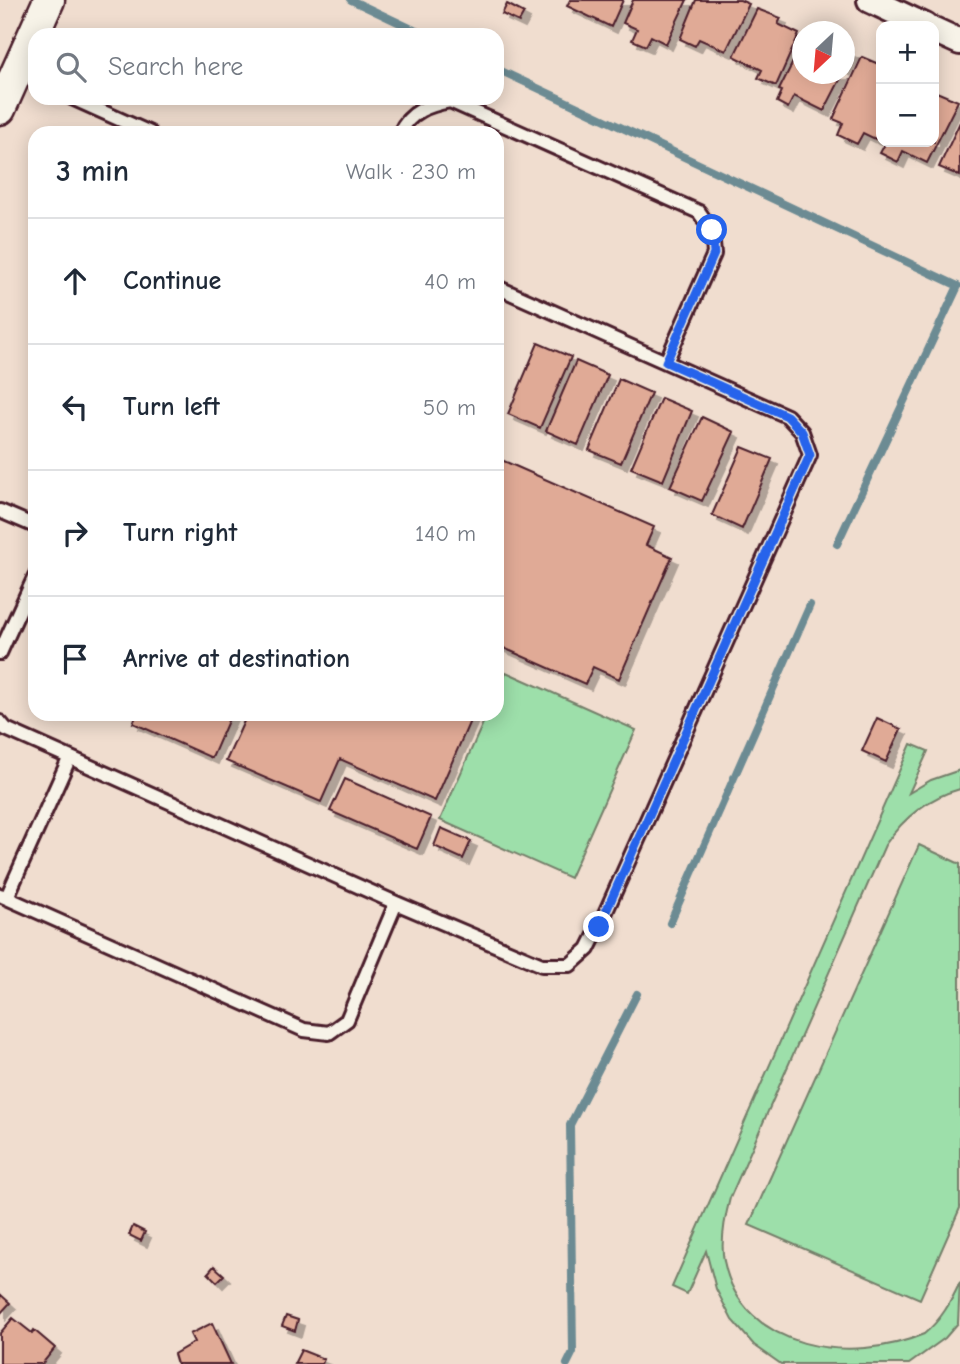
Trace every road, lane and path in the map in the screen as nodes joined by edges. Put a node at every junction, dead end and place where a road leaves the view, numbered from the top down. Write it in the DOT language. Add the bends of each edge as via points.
graph roads {
  1 [pos="49,0"];
  2 [pos="870,0"];
  3 [pos="914,21"];
  4 [pos="39,28"];
  5 [pos="939,32"];
  6 [pos="960,43"];
  7 [pos="28,56"];
  8 [pos="88,105"];
  9 [pos="431,105"];
  10 [pos="459,105"];
  11 [pos="0,109"];
  12 [pos="134,126"];
  13 [pos="403,126"];
  14 [pos="504,290"];
  15 [pos="666,362"];
  16 [pos="0,511"];
  17 [pos="28,523"];
  18 [pos="28,591"];
  19 [pos="0,653"];
  20 [pos="0,722"];
  21 [pos="69,759"];
  22 [pos="3,896"];
  23 [pos="396,902"];
  1 -- 4 [label="street"];
  2 -- 3 [label="street"];
  5 -- 6 [label="street"];
  7 -- 11 [label="street"];
  8 -- 12 [label="lane"];
  9 -- 13 [label="lane"];
  10 -- 15 [label="lane" via="699,212 712,230 714,254"];
  14 -- 15 [label="lane"];
  15 -- 23 [label="lane" via="787,416 802,432 810,455 599,927 587,949 570,965 542,965"];
  16 -- 17 [label="lane"];
  18 -- 19 [label="lane"];
  20 -- 21 [label="lane"];
  21 -- 22 [label="lane"];
  21 -- 23 [label="lane"];
  22 -- 23 [label="lane" via="304,1030 329,1033 347,1020"];
}
